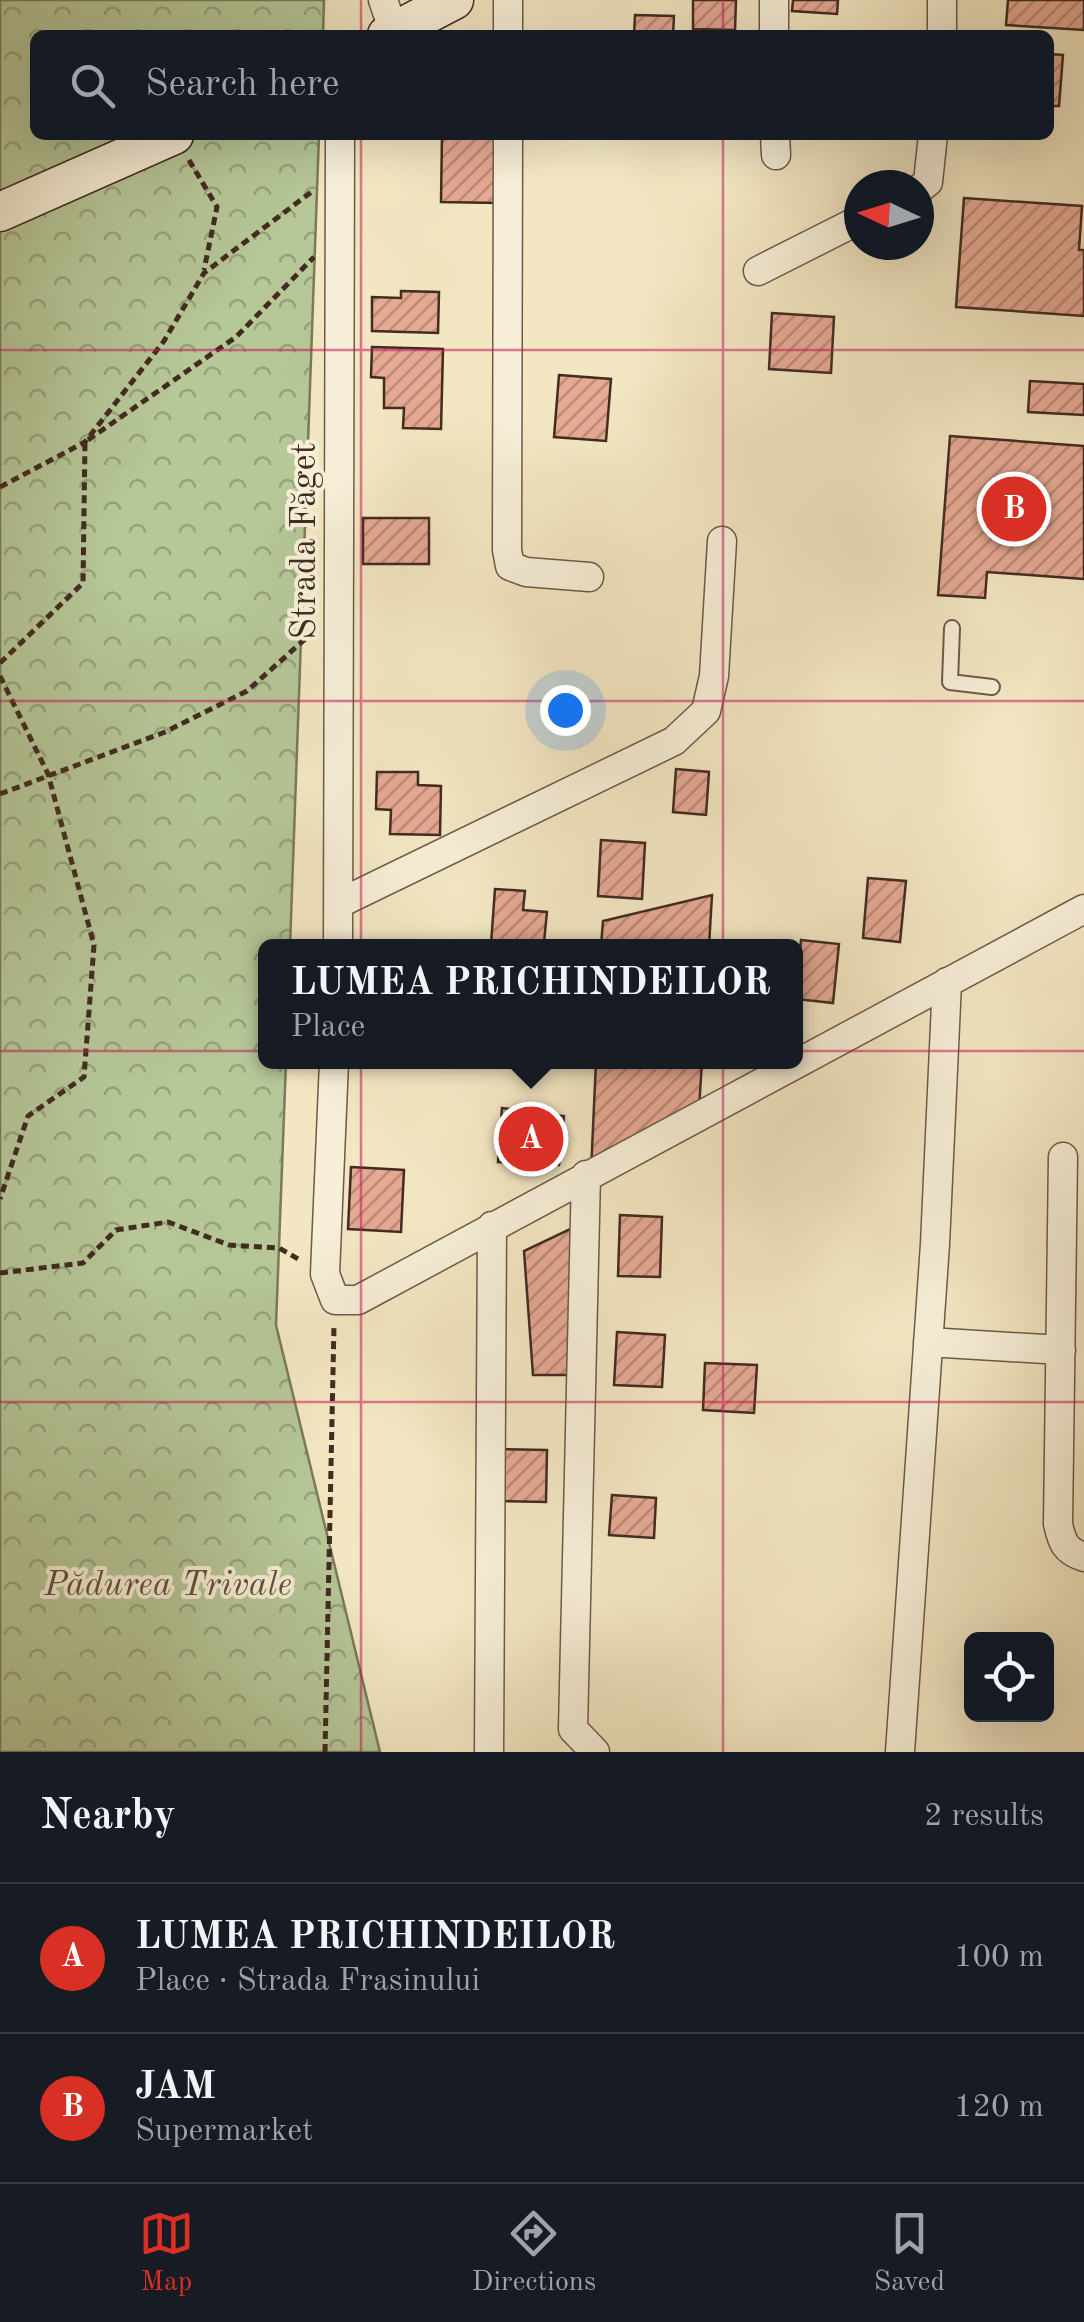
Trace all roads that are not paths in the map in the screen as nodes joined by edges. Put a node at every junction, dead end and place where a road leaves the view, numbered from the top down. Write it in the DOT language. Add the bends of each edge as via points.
graph roads {
  1 [pos="454,0"];
  2 [pos="508,0"];
  3 [pos="774,0"];
  4 [pos="942,0"];
  5 [pos="388,22"];
  6 [pos="508,30"];
  7 [pos="774,30"];
  8 [pos="942,30"];
  9 [pos="163,140"];
  10 [pos="340,140"];
  11 [pos="508,140"];
  12 [pos="933,140"];
  13 [pos="930,170"];
  14 [pos="0,212"];
  15 [pos="844,228"];
  16 [pos="758,271"];
  17 [pos="722,541"];
  18 [pos="589,578"];
  19 [pos="952,628"];
  20 [pos="992,686"];
  21 [pos="340,902"];
  22 [pos="1084,909"];
  23 [pos="338,939"];
  24 [pos="947,982"];
  25 [pos="803,1059"];
  26 [pos="334,1069"];
  27 [pos="784,1069"];
  28 [pos="1063,1157"];
  29 [pos="586,1175"];
  30 [pos="492,1226"];
  31 [pos="928,1342"];
  32 [pos="1061,1350"];
  33 [pos="1072,1442"];
  34 [pos="1084,1557"];
  35 [pos="489,1752"];
  36 [pos="595,1752"];
  37 [pos="900,1752"];
  1 -- 5 [label="main road"];
  2 -- 6 [label="street"];
  3 -- 7 [label="street"];
  4 -- 8 [label="street"];
  9 -- 14 [label="main road"];
  10 -- 21 [label="street, Strada Făget"];
  11 -- 18 [label="street" via="507,550 510,566 526,572"];
  12 -- 13 [label="street"];
  15 -- 16 [label="street"];
  17 -- 21 [label="street" via="706,711 674,741"];
  19 -- 20 [label="lane" via="950,682"];
  21 -- 23 [label="street, Strada Făget"];
  22 -- 24 [label="street"];
  24 -- 25 [label="street"];
  24 -- 31 [label="street"];
  26 -- 30 [label="street" via="330,1287 358,1300"];
  27 -- 29 [label="street"];
  28 -- 32 [label="street"];
  29 -- 30 [label="street"];
  29 -- 36 [label="street" via="573,1729"];
  30 -- 35 [label="street"];
  31 -- 32 [label="street"];
  31 -- 37 [label="street"];
  32 -- 33 [label="street"];
  33 -- 34 [label="street" via="1058,1524 1063,1544"];
}
